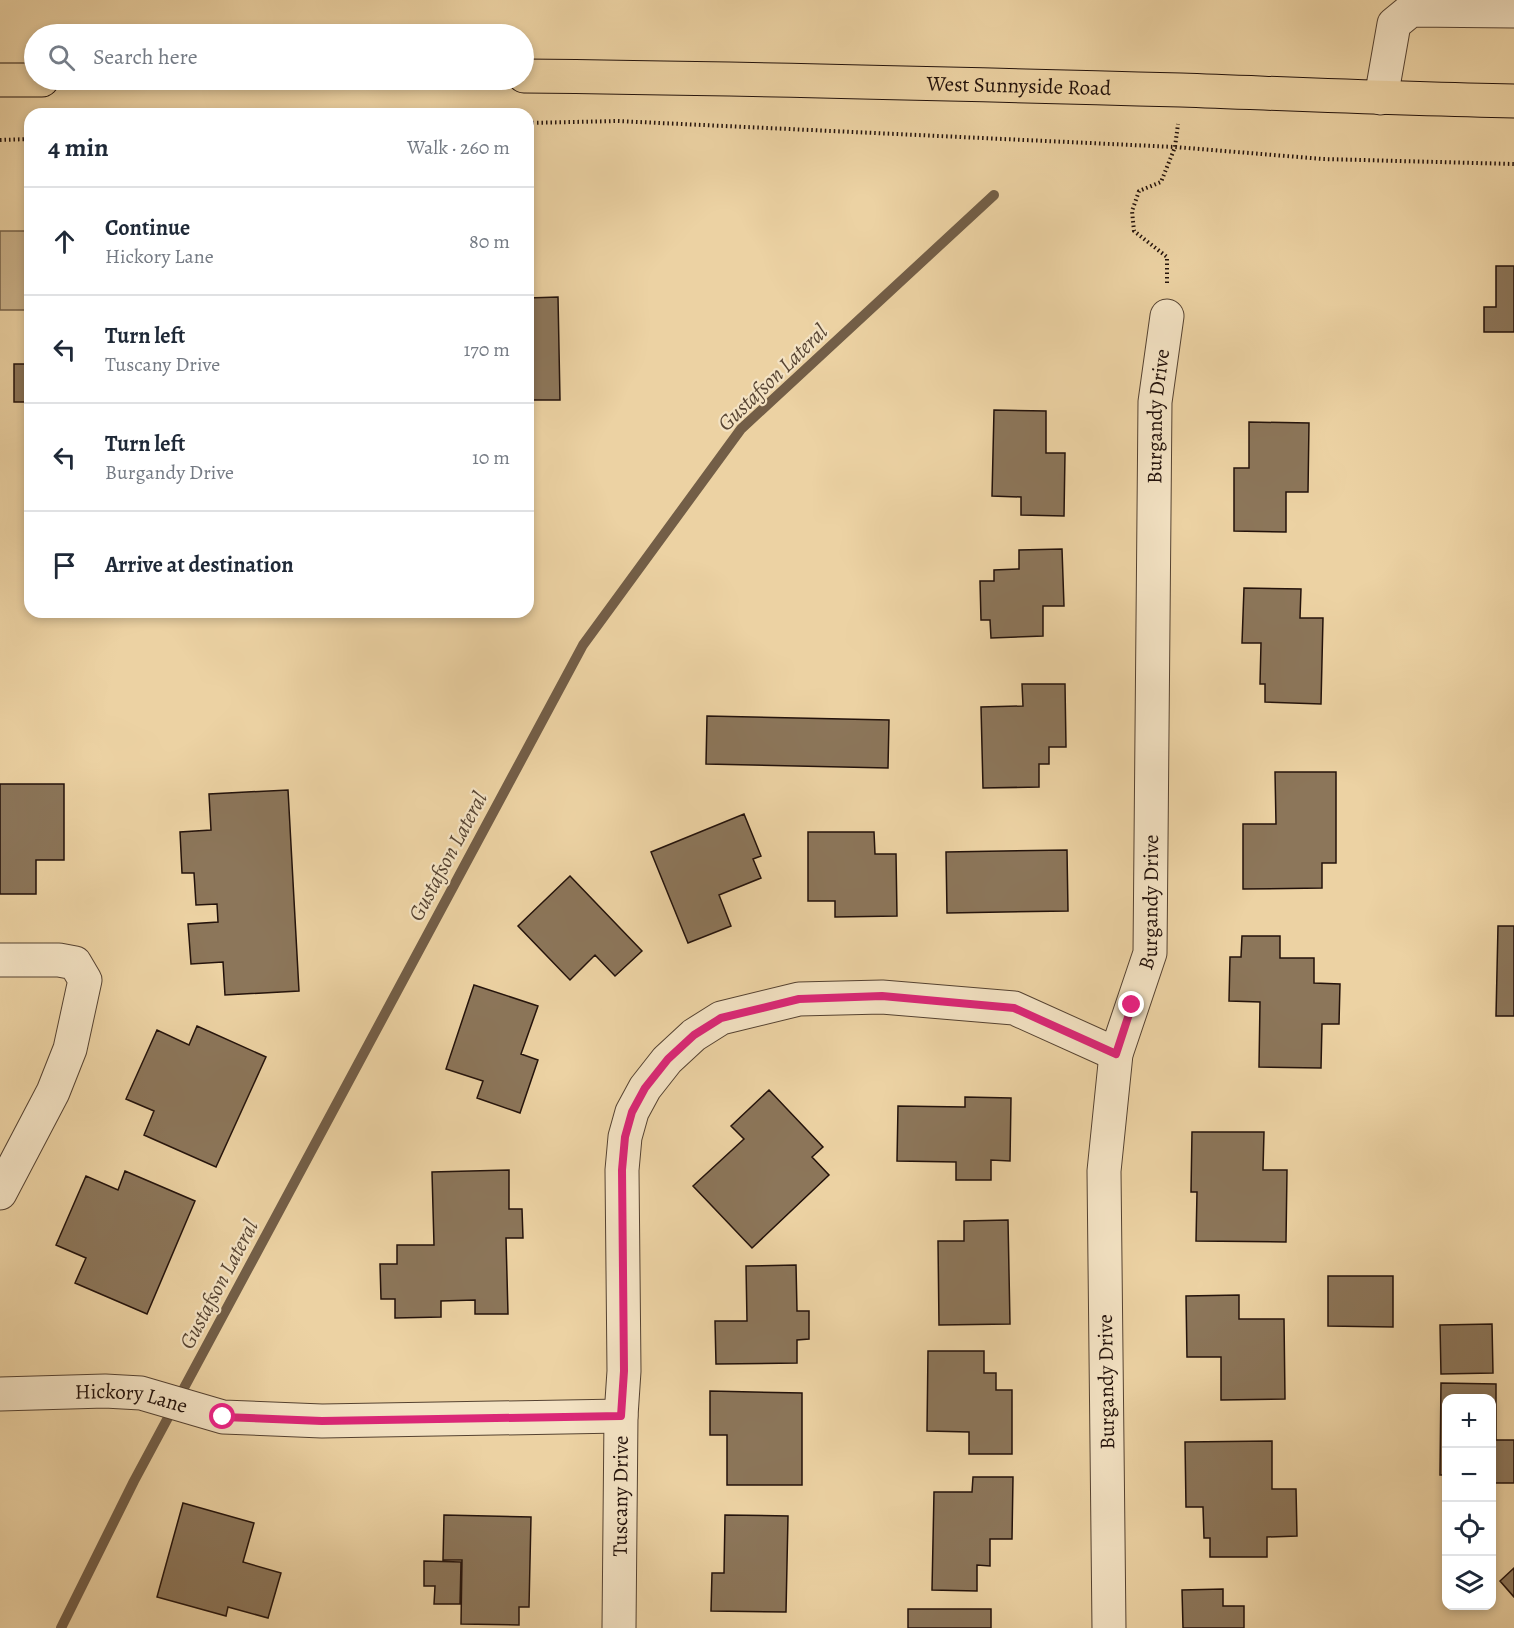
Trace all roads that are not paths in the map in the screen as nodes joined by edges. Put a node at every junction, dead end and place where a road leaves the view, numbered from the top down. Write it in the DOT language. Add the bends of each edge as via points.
graph roads {
  1 [pos="1514,11"];
  2 [pos="534,76"];
  3 [pos="0,80"];
  4 [pos="24,80"];
  5 [pos="1381,98"];
  6 [pos="1514,100"];
  7 [pos="1167,316"];
  8 [pos="0,960"];
  9 [pos="1116,1054"];
  10 [pos="0,1193"];
  11 [pos="0,1394"];
  12 [pos="621,1416"];
  13 [pos="619,1628"];
  14 [pos="1109,1628"];
  1 -- 5 [label="street" via="1411,10 1394,24"];
  2 -- 5 [label="main road, West Sunnyside Road" via="733,78"];
  3 -- 4 [label="main road"];
  5 -- 6 [label="main road, West Sunnyside Road"];
  7 -- 9 [label="street, Burgandy Drive" via="1155,402 1150,953"];
  8 -- 10 [label="street" via="75,963 85,980 70,1049 53,1092"];
  9 -- 12 [label="street, Tuscany Drive" via="1014,1008 882,996 799,999 721,1018 694,1035 645,1088 625,1137"];
  9 -- 14 [label="street, Burgandy Drive" via="1104,1172"];
  11 -- 12 [label="street, Hickory Lane" via="141,1393 223,1417 322,1421"];
  12 -- 13 [label="street, Tuscany Drive"];
}
